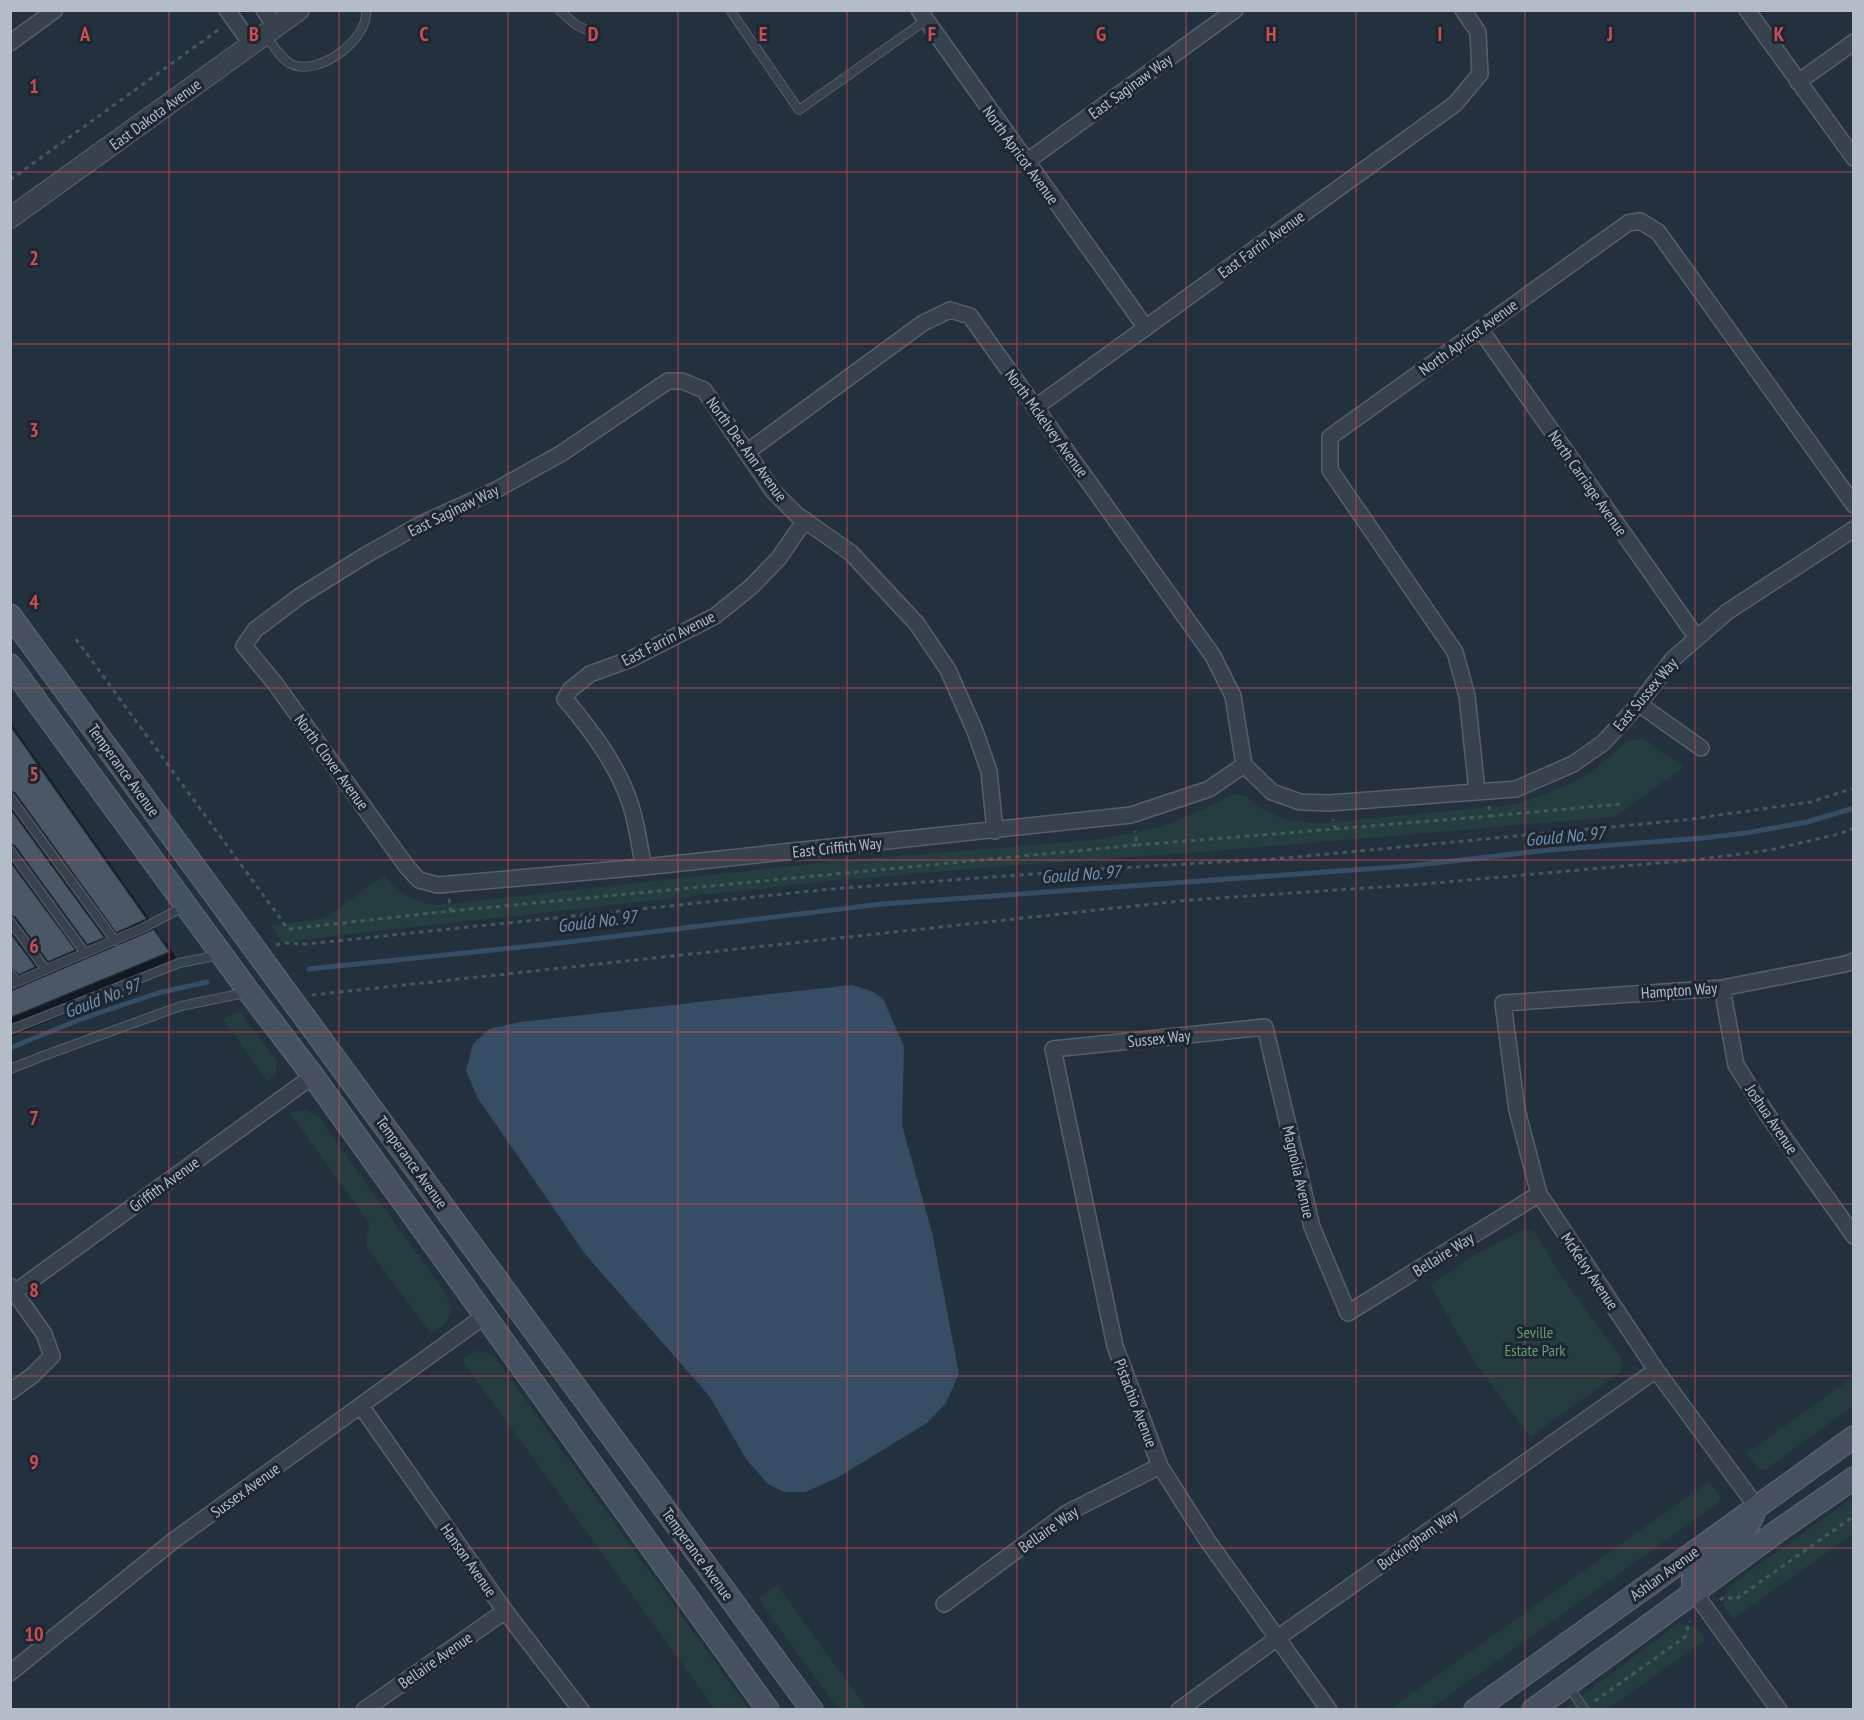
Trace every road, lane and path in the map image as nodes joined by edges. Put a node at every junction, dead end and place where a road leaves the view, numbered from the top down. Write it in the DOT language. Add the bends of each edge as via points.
graph roads {
  1 [pos="54,10"];
  2 [pos="227,10"];
  3 [pos="264,10"];
  4 [pos="299,10"];
  5 [pos="366,10"];
  6 [pos="559,10"];
  7 [pos="730,10"];
  8 [pos="1235,10"];
  9 [pos="1463,10"];
  10 [pos="1747,10"];
  11 [pos="922,15"];
  12 [pos="219,29"];
  13 [pos="587,30"];
  14 [pos="264,36"];
  15 [pos="1854,42"];
  16 [pos="10,43"];
  17 [pos="1798,82"];
  18 [pos="1854,158"];
  19 [pos="1026,162"];
  20 [pos="10,180"];
  21 [pos="10,218"];
  22 [pos="1146,328"];
  23 [pos="1480,329"];
  24 [pos="668,381"];
  25 [pos="1036,408"];
  26 [pos="747,452"];
  27 [pos="1854,505"];
  28 [pos="805,520"];
  29 [pos="1854,529"];
  30 [pos="10,615"];
  31 [pos="1697,638"];
  32 [pos="76,639"];
  33 [pos="244,646"];
  34 [pos="10,665"];
  35 [pos="1639,704"];
  36 [pos="1701,748"];
  37 [pos="1244,765"];
  38 [pos="1854,788"];
  39 [pos="1482,791"];
  40 [pos="10,797"];
  41 [pos="1332,803"];
  42 [pos="1621,804"];
  43 [pos="1131,815"];
  44 [pos="1490,816"];
  45 [pos="1854,828"];
  46 [pos="1335,829"];
  47 [pos="995,831"];
  48 [pos="1137,845"];
  49 [pos="10,850"];
  50 [pos="644,867"];
  51 [pos="419,880"];
  52 [pos="447,885"];
  53 [pos="186,906"];
  54 [pos="451,911"];
  55 [pos="10,921"];
  56 [pos="114,940"];
  57 [pos="257,950"];
  58 [pos="85,953"];
  59 [pos="222,954"];
  60 [pos="1854,961"];
  61 [pos="46,970"];
  62 [pos="10,973"];
  63 [pos="14,984"];
  64 [pos="1722,988"];
  65 [pos="249,992"];
  66 [pos="292,997"];
  67 [pos="1503,1003"];
  68 [pos="1265,1027"];
  69 [pos="10,1030"];
  70 [pos="1053,1049"];
  71 [pos="10,1069"];
  72 [pos="314,1076"];
  73 [pos="1539,1194"];
  74 [pos="441,1202"];
  75 [pos="1854,1236"];
  76 [pos="13,1289"];
  77 [pos="1348,1313"];
  78 [pos="486,1315"];
  79 [pos="1656,1370"];
  80 [pos="10,1392"];
  81 [pos="361,1407"];
  82 [pos="1854,1437"];
  83 [pos="1160,1466"];
  84 [pos="1854,1478"];
  85 [pos="1756,1506"];
  86 [pos="1694,1592"];
  87 [pos="944,1604"];
  88 [pos="505,1611"];
  89 [pos="1276,1639"];
  90 [pos="10,1673"];
  91 [pos="1567,1685"];
  92 [pos="364,1710"];
  93 [pos="581,1710"];
  94 [pos="768,1710"];
  95 [pos="812,1710"];
  96 [pos="1179,1710"];
  97 [pos="1329,1710"];
  98 [pos="1475,1710"];
  99 [pos="1533,1710"];
  100 [pos="1585,1710"];
  101 [pos="1779,1710"];
  1 -- 16 [label="street"];
  2 -- 14 [label="street"];
  3 -- 14 [label="street"];
  4 -- 14 [label="street, East Dakota Avenue"];
  5 -- 14 [label="lane" via="362,30 353,42 317,64 291,64"];
  6 -- 13 [label="lane" via="576,26"];
  7 -- 11 [label="lane" via="799,111"];
  8 -- 19 [label="street, East Saginaw Way"];
  9 -- 22 [label="street, East Farrin Avenue" via="1478,32 1480,74 1455,104"];
  10 -- 17 [label="street"];
  11 -- 19 [label="street, North Apricot Avenue"];
  12 -- 20 [label="path"];
  14 -- 21 [label="street, East Dakota Avenue"];
  15 -- 17 [label="street"];
  17 -- 18 [label="street"];
  19 -- 22 [label="street, North Apricot Avenue"];
  22 -- 25 [label="street, East Farrin Avenue"];
  23 -- 27 [label="street, North Apricot Avenue" via="1628,223 1640,221 1658,232"];
  23 -- 31 [label="street, North Carriage Avenue"];
  23 -- 39 [label="street, North Apricot Avenue" via="1330,437 1330,470 1455,652 1467,696"];
  24 -- 26 [label="street, North Dee Ann Avenue" via="682,381 704,390"];
  24 -- 33 [label="street, East Saginaw Way" via="562,453 366,555 291,603 255,630"];
  25 -- 26 [label="street, North Mckelvey Avenue" via="970,316 950,310 923,323"];
  25 -- 37 [label="street, North Mckelvey Avenue" via="1213,657 1233,696"];
  26 -- 28 [label="street, North Dee Ann Avenue" via="773,491"];
  28 -- 47 [label="street, North Dee Ann Avenue" via="851,553 917,624 948,670 989,771"];
  28 -- 50 [label="street, East Farrin Avenue" via="779,558 714,616 631,659 590,674 565,699 612,764 630,803"];
  29 -- 31 [label="street, East Sussex Way" via="1727,612"];
  30 -- 57 [label="main road, Temperance Avenue"];
  31 -- 35 [label="street, East Sussex Way" via="1673,659"];
  32 -- 54 [label="path" via="288,929"];
  33 -- 51 [label="street, North Clover Avenue"];
  34 -- 53 [label="main road, Temperance Avenue"];
  35 -- 36 [label="street"];
  35 -- 39 [label="street, East Sussex Way" via="1603,743 1573,764 1516,789"];
  37 -- 41 [label="street, East Sussex Way" via="1272,792 1300,802"];
  37 -- 43 [label="street, East Criffith Way" via="1209,789"];
  38 -- 57 [label="path" via="1811,802 1661,822 1286,858 831,889 307,944 283,943"];
  39 -- 41 [label="street, East Sussex Way"];
  39 -- 44 [label="path"];
  40 -- 56 [label="lane"];
  41 -- 46 [label="path"];
  42 -- 44 [label="path"];
  43 -- 47 [label="street, East Criffith Way"];
  43 -- 48 [label="path"];
  44 -- 46 [label="path"];
  45 -- 66 [label="path" via="1770,850 1702,859 1190,900"];
  46 -- 48 [label="path"];
  47 -- 50 [label="street, East Criffith Way"];
  48 -- 54 [label="path"];
  49 -- 58 [label="lane"];
  50 -- 52 [label="street, East Criffith Way"];
  51 -- 52 [label="street, East Criffith Way"];
  52 -- 54 [label="path"];
  53 -- 56 [label="lane"];
  53 -- 59 [label="main road, Temperance Avenue"];
  55 -- 61 [label="lane"];
  56 -- 58 [label="lane"];
  57 -- 66 [label="main road, Temperance Avenue"];
  58 -- 61 [label="lane"];
  59 -- 65 [label="main road, Temperance Avenue"];
  59 -- 69 [label="lane" via="179,963"];
  60 -- 64 [label="street, Hampton Way"];
  61 -- 63 [label="lane"];
  62 -- 63 [label="lane"];
  64 -- 67 [label="street, Hampton Way"];
  64 -- 75 [label="street, Joshua Avenue" via="1736,1065"];
  65 -- 71 [label="lane" via="181,1006"];
  65 -- 72 [label="main road, Temperance Avenue"];
  66 -- 74 [label="main road, Temperance Avenue"];
  67 -- 73 [label="street, McKelvy Avenue" via="1517,1110"];
  68 -- 70 [label="street, Sussex Way"];
  68 -- 77 [label="street, Magnolia Avenue" via="1312,1227"];
  70 -- 83 [label="street, Pistachio Avenue" via="1115,1346"];
  72 -- 74 [label="main road" via="342,1086 416,1188"];
  72 -- 76 [label="street, Griffith Avenue"];
  72 -- 78 [label="main road, Temperance Avenue"];
  73 -- 77 [label="street, Bellaire Way"];
  73 -- 79 [label="street, McKelvy Avenue"];
  74 -- 95 [label="main road, Temperance Avenue"];
  76 -- 80 [label="street" via="44,1335 52,1356"];
  78 -- 81 [label="street, Sussex Avenue"];
  78 -- 94 [label="main road, Temperance Avenue"];
  79 -- 85 [label="street, McKelvy Avenue"];
  79 -- 89 [label="street, Buckingham Way"];
  81 -- 88 [label="street, Hanson Avenue"];
  81 -- 90 [label="street, Sussex Avenue" via="173,1541"];
  82 -- 85 [label="main road, Ashlan Avenue"];
  83 -- 87 [label="street, Bellaire Way" via="1067,1513"];
  83 -- 89 [label="street, Pistachio Avenue"];
  84 -- 86 [label="main road, Ashlan Avenue"];
  85 -- 86 [label="main road" via="1750,1525 1699,1569 1693,1578"];
  85 -- 98 [label="main road, Ashlan Avenue"];
  86 -- 91 [label="main road, Ashlan Avenue"];
  86 -- 101 [label="street"];
  88 -- 92 [label="street, Bellaire Avenue"];
  88 -- 93 [label="street, Hanson Avenue"];
  89 -- 96 [label="street, Buckingham Way"];
  89 -- 97 [label="street, Pistachio Avenue"];
  91 -- 99 [label="main road, Ashlan Avenue"];
  91 -- 100 [label="lane"];
}
